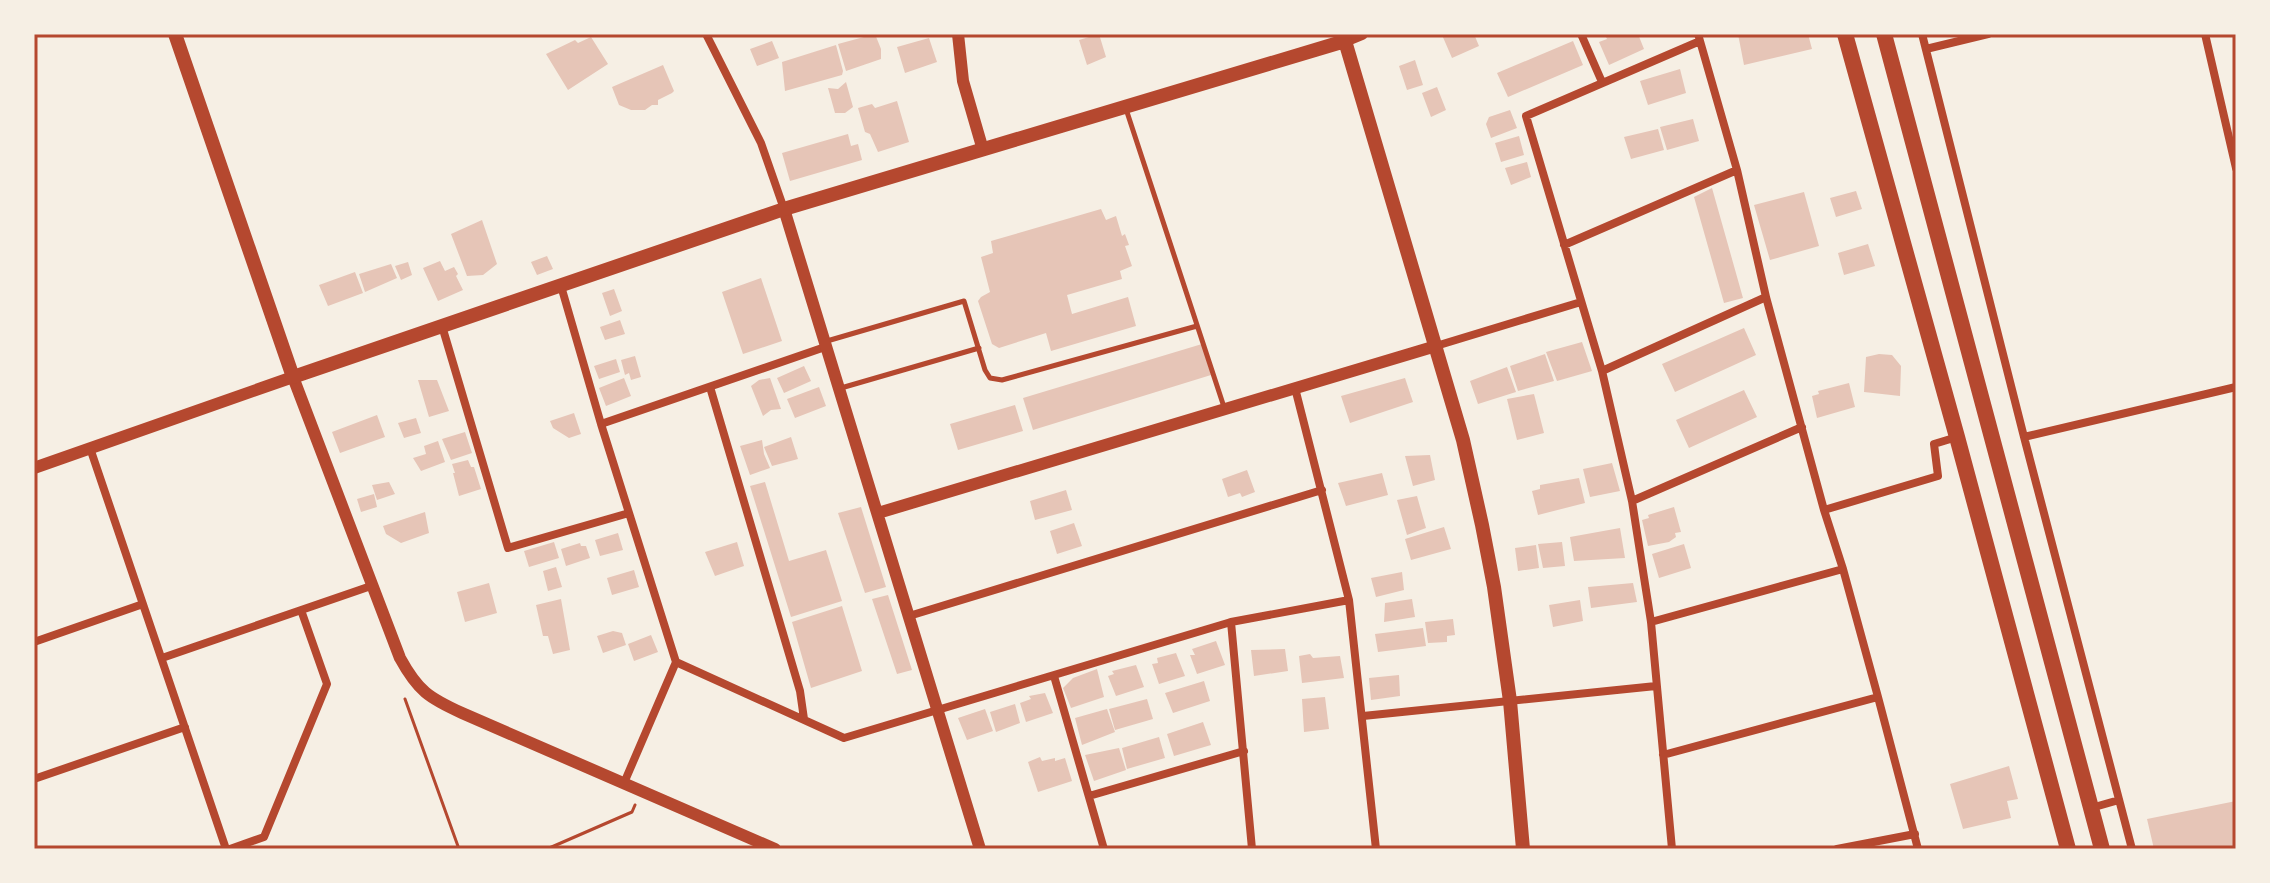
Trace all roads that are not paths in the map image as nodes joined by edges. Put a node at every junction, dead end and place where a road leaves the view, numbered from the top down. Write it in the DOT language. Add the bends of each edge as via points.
graph roads {
  1 [pos="175,34"];
  2 [pos="706,34"];
  3 [pos="958,34"];
  4 [pos="1362,34"];
  5 [pos="1581,34"];
  6 [pos="1845,34"];
  7 [pos="1884,34"];
  8 [pos="1922,34"];
  9 [pos="1988,34"];
  10 [pos="2205,34"];
  11 [pos="1699,37"];
  12 [pos="1344,38"];
  13 [pos="1926,49"];
  14 [pos="1602,82"];
  15 [pos="1125,108"];
  16 [pos="983,150"];
  17 [pos="2236,168"];
  18 [pos="1737,170"];
  19 [pos="784,209"];
  20 [pos="1564,245"];
  21 [pos="561,286"];
  22 [pos="1766,297"];
  23 [pos="1581,302"];
  24 [pos="442,326"];
  25 [pos="1197,326"];
  26 [pos="824,345"];
  27 [pos="1436,346"];
  28 [pos="979,348"];
  29 [pos="1602,371"];
  30 [pos="293,377"];
  31 [pos="710,387"];
  32 [pos="2236,387"];
  33 [pos="1295,388"];
  34 [pos="838,389"];
  35 [pos="1225,409"];
  36 [pos="601,424"];
  37 [pos="1802,427"];
  38 [pos="1957,437"];
  39 [pos="2024,437"];
  40 [pos="90,448"];
  41 [pos="34,468"];
  42 [pos="1322,490"];
  43 [pos="1632,501"];
  44 [pos="1824,510"];
  45 [pos="629,513"];
  46 [pos="878,513"];
  47 [pos="1843,569"];
  48 [pos="371,586"];
  49 [pos="1349,600"];
  50 [pos="143,604"];
  51 [pos="301,610"];
  52 [pos="909,616"];
  53 [pos="1231,622"];
  54 [pos="1651,622"];
  55 [pos="34,642"];
  56 [pos="162,658"];
  57 [pos="676,662"];
  58 [pos="1054,676"];
  59 [pos="1656,686"];
  60 [pos="1878,697"];
  61 [pos="1510,701"];
  62 [pos="936,710"];
  63 [pos="1363,716"];
  64 [pos="804,719"];
  65 [pos="185,727"];
  66 [pos="1244,751"];
  67 [pos="1663,755"];
  68 [pos="34,779"];
  69 [pos="624,783"];
  70 [pos="1089,796"];
  71 [pos="2119,800"];
  72 [pos="2091,808"];
  73 [pos="1915,834"];
  74 [pos="228,849"];
  75 [pos="775,849"];
  76 [pos="980,849"];
  77 [pos="1104,849"];
  78 [pos="1252,849"];
  79 [pos="1376,849"];
  80 [pos="1523,849"];
  81 [pos="1672,849"];
  82 [pos="1837,849"];
  83 [pos="1918,849"];
  84 [pos="2068,849"];
  85 [pos="2102,849"];
  86 [pos="2132,849"];
  1 -- 30 [label="main road"];
  2 -- 19 [label="street" via="761,143"];
  3 -- 16 [label="street" via="963,81"];
  4 -- 12 [label="street"];
  5 -- 14 [label="street"];
  6 -- 38 [label="highway"];
  7 -- 72 [label="highway"];
  8 -- 13 [label="street"];
  9 -- 13 [label="street"];
  10 -- 17 [label="street"];
  11 -- 14 [label="street"];
  11 -- 18 [label="street"];
  12 -- 15 [label="main road"];
  12 -- 27 [label="main road"];
  13 -- 39 [label="street"];
  14 -- 20 [label="street" via="1526,116"];
  15 -- 16 [label="main road"];
  15 -- 25 [label="lane"];
  16 -- 19 [label="main road"];
  18 -- 20 [label="street"];
  18 -- 22 [label="street"];
  19 -- 21 [label="main road"];
  19 -- 26 [label="street"];
  20 -- 23 [label="street"];
  21 -- 24 [label="main road"];
  21 -- 36 [label="street"];
  22 -- 29 [label="street"];
  22 -- 37 [label="street"];
  23 -- 27 [label="street"];
  23 -- 29 [label="street"];
  24 -- 30 [label="main road"];
  24 -- 45 [label="street" via="508,548"];
  25 -- 28 [label="lane" via="1002,380 990,378"];
  25 -- 35 [label="lane"];
  26 -- 28 [label="lane" via="964,301"];
  26 -- 31 [label="street"];
  26 -- 34 [label="street"];
  27 -- 33 [label="street"];
  27 -- 61 [label="main road" via="1482,525"];
  28 -- 34 [label="lane"];
  29 -- 43 [label="street"];
  30 -- 40 [label="street"];
  30 -- 48 [label="street"];
  31 -- 36 [label="street"];
  31 -- 64 [label="street"];
  32 -- 39 [label="street"];
  33 -- 35 [label="street"];
  33 -- 42 [label="street"];
  34 -- 46 [label="street"];
  35 -- 46 [label="street"];
  36 -- 45 [label="street"];
  37 -- 43 [label="street"];
  37 -- 44 [label="street"];
  38 -- 44 [label="street" via="1934,444 1938,476"];
  38 -- 84 [label="highway"];
  39 -- 71 [label="street"];
  40 -- 41 [label="street"];
  40 -- 50 [label="street"];
  42 -- 49 [label="street"];
  42 -- 52 [label="street"];
  43 -- 54 [label="street"];
  44 -- 47 [label="street"];
  45 -- 57 [label="street"];
  46 -- 52 [label="street"];
  47 -- 54 [label="street"];
  47 -- 60 [label="street"];
  48 -- 51 [label="street"];
  48 -- 69 [label="street" via="400,658 423,692"];
  49 -- 53 [label="street"];
  49 -- 63 [label="street"];
  50 -- 55 [label="street"];
  50 -- 56 [label="street"];
  51 -- 56 [label="street"];
  51 -- 74 [label="street" via="327,684 264,837"];
  52 -- 62 [label="street"];
  53 -- 58 [label="street"];
  53 -- 66 [label="street"];
  54 -- 59 [label="street"];
  56 -- 65 [label="street"];
  57 -- 64 [label="street"];
  57 -- 69 [label="street"];
  58 -- 62 [label="street"];
  58 -- 70 [label="street"];
  59 -- 61 [label="street"];
  59 -- 67 [label="street"];
  60 -- 67 [label="street"];
  60 -- 73 [label="street"];
  61 -- 63 [label="street"];
  61 -- 80 [label="main road"];
  62 -- 64 [label="street" via="844,738"];
  62 -- 76 [label="street"];
  63 -- 79 [label="street"];
  65 -- 68 [label="street"];
  65 -- 74 [label="street"];
  66 -- 70 [label="street"];
  66 -- 78 [label="street"];
  67 -- 81 [label="street"];
  69 -- 75 [label="street"];
  70 -- 77 [label="street"];
  71 -- 72 [label="street"];
  71 -- 86 [label="street"];
  72 -- 85 [label="highway"];
  73 -- 82 [label="street"];
  73 -- 83 [label="street"];
}
